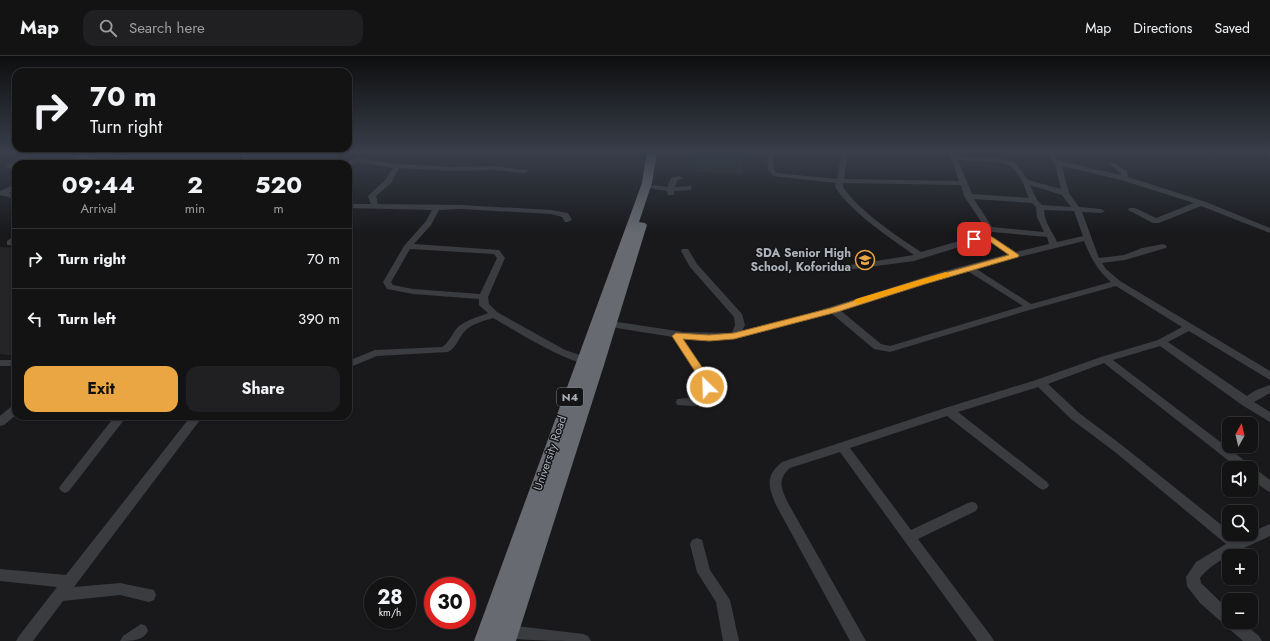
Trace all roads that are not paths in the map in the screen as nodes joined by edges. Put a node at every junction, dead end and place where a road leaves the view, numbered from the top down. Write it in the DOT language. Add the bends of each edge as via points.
graph roads {
  1 [pos="389,179"];
  2 [pos="647,179"];
  3 [pos="656,179"];
  4 [pos="675,179"];
  5 [pos="812,179"];
  6 [pos="963,179"];
  7 [pos="1062,179"];
  8 [pos="1128,179"];
  9 [pos="840,181"];
  10 [pos="1025,181"];
  11 [pos="964,183"];
  12 [pos="12,188"];
  13 [pos="654,188"];
  14 [pos="688,188"];
  15 [pos="671,191"];
  16 [pos="1,193"];
  17 [pos="1065,193"];
  18 [pos="12,196"];
  19 [pos="968,196"];
  20 [pos="1034,201"];
  21 [pos="1201,203"];
  22 [pos="352,206"];
  23 [pos="375,206"];
  24 [pos="1040,207"];
  25 [pos="436,208"];
  26 [pos="1077,210"];
  27 [pos="1132,210"];
  28 [pos="1101,211"];
  29 [pos="568,220"];
  30 [pos="1270,231"];
  31 [pos="988,233"];
  32 [pos="1051,235"];
  33 [pos="1087,238"];
  34 [pos="12,242"];
  35 [pos="0,243"];
  36 [pos="1054,245"];
  37 [pos="408,246"];
  38 [pos="1163,246"];
  39 [pos="684,251"];
  40 [pos="1016,255"];
  41 [pos="921,256"];
  42 [pos="1096,261"];
  43 [pos="850,268"];
  44 [pos="969,268"];
  45 [pos="1117,283"];
  46 [pos="482,297"];
  47 [pos="1030,307"];
  48 [pos="834,310"];
  49 [pos="494,314"];
  50 [pos="603,323"];
  51 [pos="1190,327"];
  52 [pos="676,336"];
  53 [pos="734,336"];
  54 [pos="1161,342"];
  55 [pos="1105,359"];
  56 [pos="590,362"];
  57 [pos="0,363"];
  58 [pos="352,363"];
  59 [pos="12,364"];
  60 [pos="1270,376"];
  61 [pos="1040,383"];
  62 [pos="1270,389"];
  63 [pos="681,402"];
  64 [pos="1246,402"];
  65 [pos="948,411"];
  66 [pos="12,412"];
  67 [pos="1270,418"];
  68 [pos="118,420"];
  69 [pos="194,420"];
  70 [pos="0,422"];
  71 [pos="842,446"];
  72 [pos="1237,461"];
  73 [pos="1258,478"];
  74 [pos="1043,485"];
  75 [pos="65,488"];
  76 [pos="1270,488"];
  77 [pos="972,507"];
  78 [pos="1270,530"];
  79 [pos="909,537"];
  80 [pos="697,544"];
  81 [pos="1237,545"];
  82 [pos="0,575"];
  83 [pos="69,582"];
  84 [pos="60,595"];
  85 [pos="149,595"];
  86 [pos="1222,614"];
  87 [pos="1239,629"];
  88 [pos="141,631"];
  89 [pos="506,637"];
  90 [pos="24,641"];
  91 [pos="128,641"];
  92 [pos="485,641"];
  93 [pos="583,641"];
  94 [pos="731,641"];
  95 [pos="858,641"];
  96 [pos="984,641"];
  97 [pos="1254,641"];
  1 -- 23 [label="street" via="372,196"];
  2 -- 50 [label="highway, University Road / N4"];
  3 -- 13 [label="highway, University Road / N4"];
  4 -- 15 [label="street"];
  5 -- 9 [label="street"];
  6 -- 11 [label="street"];
  7 -- 17 [label="street"];
  8 -- 21 [label="street"];
  9 -- 11 [label="street"];
  9 -- 41 [label="street" via="839,187 842,192 858,209"];
  10 -- 17 [label="street"];
  10 -- 20 [label="street"];
  11 -- 19 [label="street"];
  12 -- 16 [label="street"];
  13 -- 15 [label="street"];
  13 -- 50 [label="highway, University Road / N4"];
  14 -- 15 [label="street"];
  16 -- 18 [label="street"];
  17 -- 26 [label="street"];
  19 -- 20 [label="street"];
  19 -- 31 [label="street"];
  20 -- 24 [label="street"];
  21 -- 27 [label="street" via="1156,221"];
  21 -- 30 [label="street"];
  22 -- 23 [label="street"];
  23 -- 25 [label="street"];
  24 -- 26 [label="street"];
  24 -- 32 [label="street" via="1039,214"];
  25 -- 29 [label="street" via="551,212 565,215"];
  25 -- 37 [label="street" via="428,224 416,234"];
  26 -- 28 [label="street"];
  26 -- 33 [label="street"];
  31 -- 32 [label="street"];
  31 -- 40 [label="street"];
  31 -- 41 [label="street"];
  32 -- 36 [label="street"];
  33 -- 36 [label="street"];
  33 -- 42 [label="street"];
  34 -- 35 [label="street"];
  36 -- 40 [label="street"];
  37 -- 46 [label="street" via="496,252 501,258"];
  37 -- 46 [label="street" via="387,282 390,287 406,291 445,292"];
  38 -- 42 [label="street" via="1125,257"];
  39 -- 53 [label="street" via="693,265 739,316 740,325"];
  40 -- 44 [label="street"];
  41 -- 43 [label="street"];
  42 -- 45 [label="street"];
  44 -- 47 [label="street"];
  44 -- 48 [label="street"];
  45 -- 47 [label="street"];
  45 -- 51 [label="street"];
  46 -- 49 [label="street" via="484,305"];
  47 -- 48 [label="street" via="886,349 878,347"];
  48 -- 53 [label="street"];
  49 -- 56 [label="street" via="561,352"];
  49 -- 58 [label="street" via="464,328 450,348 375,353"];
  50 -- 52 [label="street"];
  50 -- 56 [label="highway, University Road / N4"];
  51 -- 54 [label="street"];
  51 -- 60 [label="street"];
  52 -- 53 [label="street"];
  52 -- 63 [label="street" via="703,376 708,393 705,400"];
  54 -- 55 [label="street"];
  54 -- 64 [label="street"];
  55 -- 61 [label="street"];
  55 -- 72 [label="street"];
  56 -- 89 [label="highway, University Road / N4"];
  56 -- 92 [label="highway, University Road / N4"];
  57 -- 59 [label="street"];
  61 -- 65 [label="street"];
  61 -- 81 [label="street" via="1075,416"];
  62 -- 64 [label="street"];
  64 -- 67 [label="street"];
  65 -- 71 [label="street"];
  65 -- 74 [label="street"];
  66 -- 70 [label="street"];
  68 -- 75 [label="street"];
  69 -- 83 [label="street"];
  71 -- 79 [label="street"];
  71 -- 95 [label="street" via="786,465 779,471 774,485 782,505"];
  73 -- 76 [label="street"];
  77 -- 79 [label="street"];
  78 -- 81 [label="street"];
  79 -- 96 [label="street"];
  80 -- 94 [label="street" via="704,572 722,600"];
  81 -- 86 [label="street" via="1201,566 1193,577 1194,586"];
  82 -- 83 [label="street"];
  83 -- 84 [label="street"];
  84 -- 85 [label="street" via="120,590"];
  84 -- 90 [label="street"];
  87 -- 97 [label="street"];
  88 -- 91 [label="street"];
  89 -- 93 [label="street"];
}
